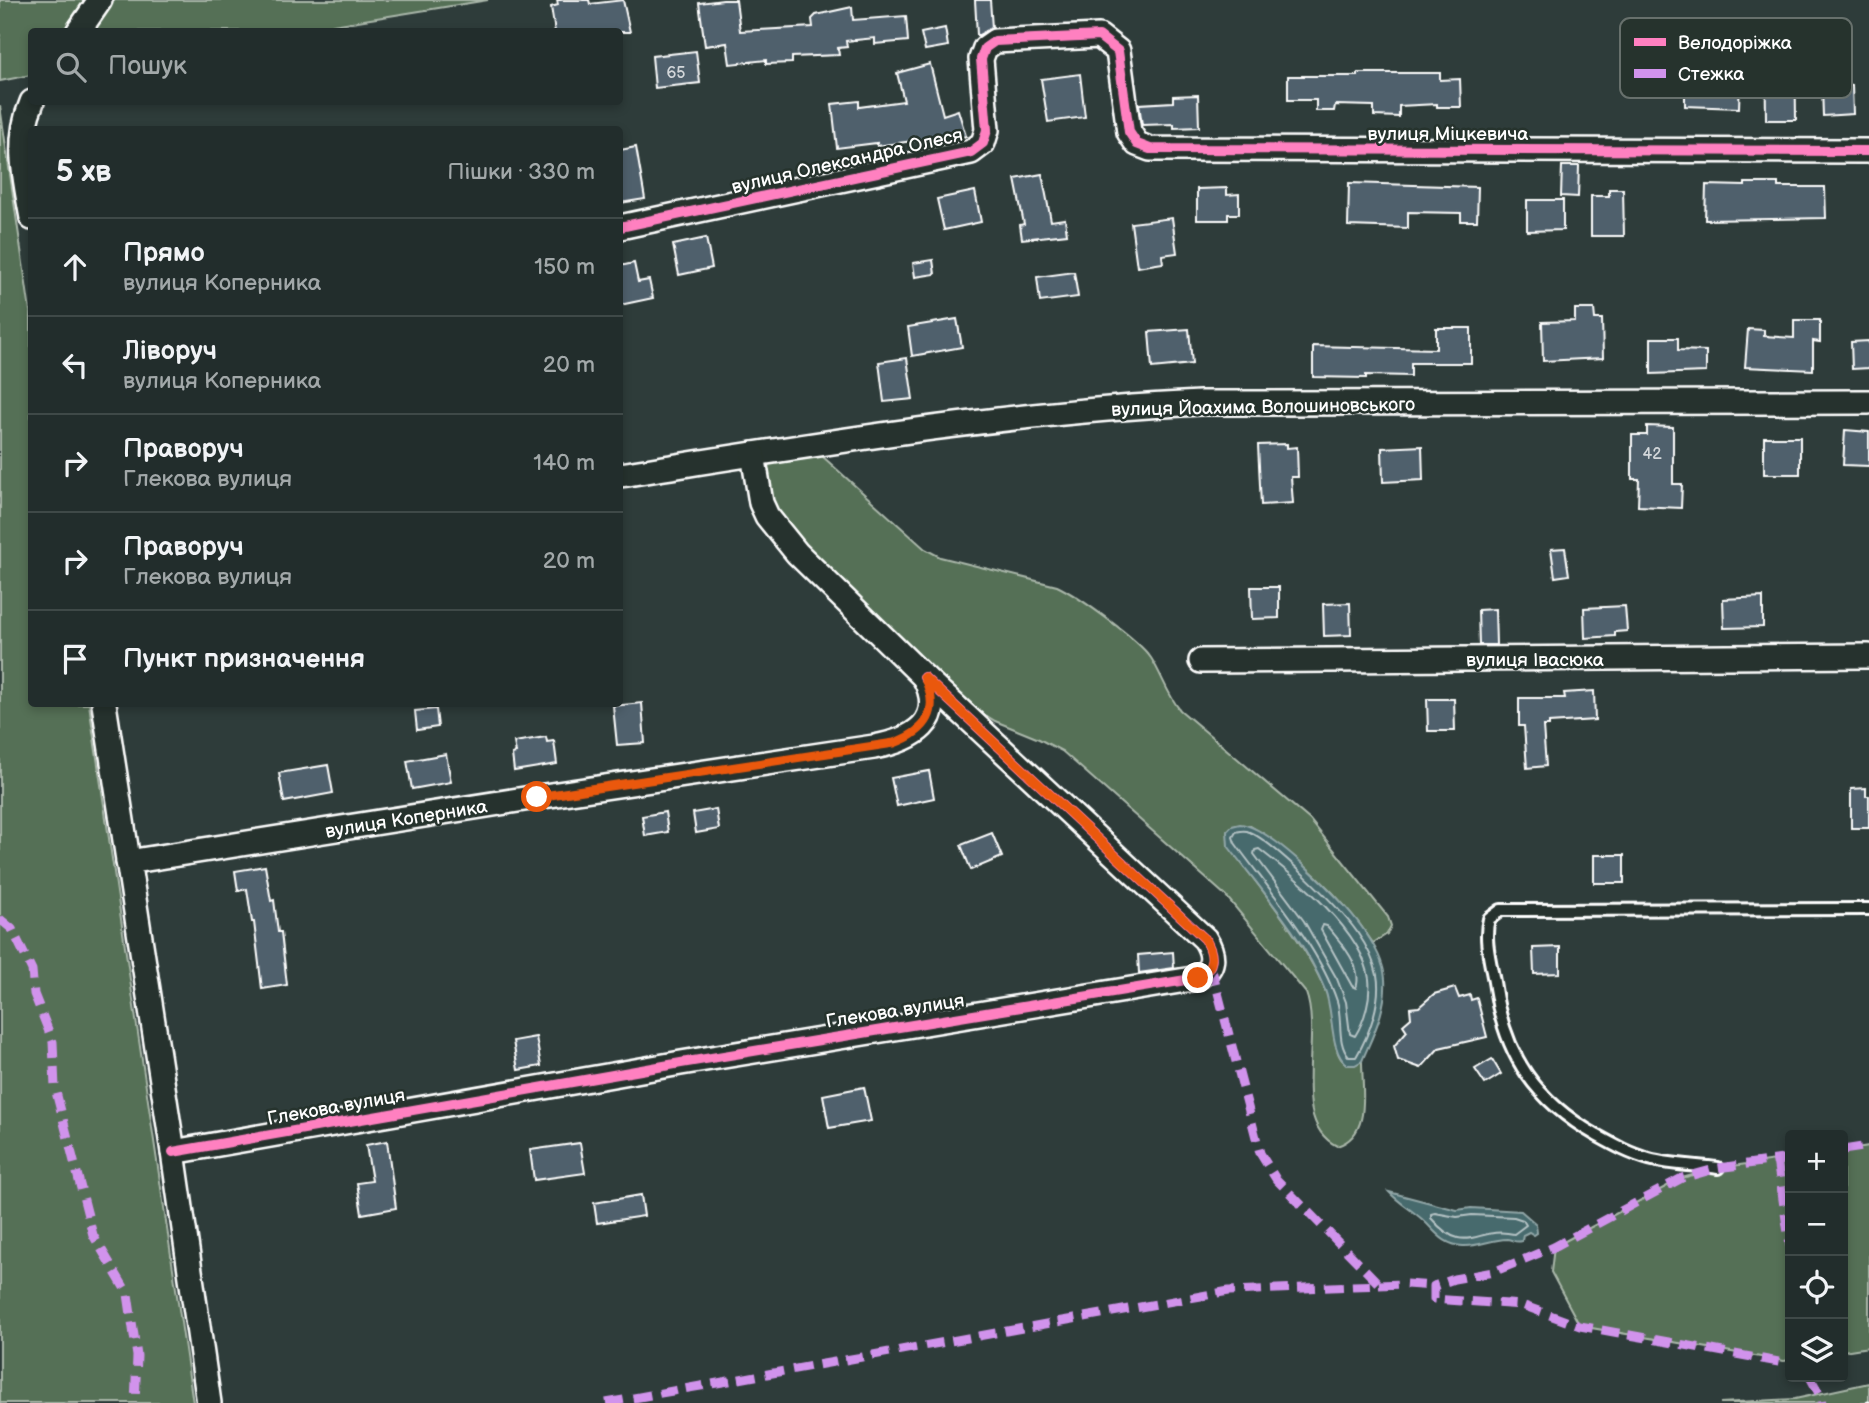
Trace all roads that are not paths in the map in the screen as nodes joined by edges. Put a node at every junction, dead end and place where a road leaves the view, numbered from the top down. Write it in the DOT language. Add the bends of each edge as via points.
graph roads {
  1 [pos="100,0"];
  2 [pos="81,28"];
  3 [pos="1109,42"];
  4 [pos="31,105"];
  5 [pos="1869,151"];
  6 [pos="28,195"];
  7 [pos="623,226"];
  8 [pos="1869,402"];
  9 [pos="753,454"];
  10 [pos="623,475"];
  11 [pos="1869,656"];
  12 [pos="1201,661"];
  13 [pos="924,677"];
  14 [pos="104,707"];
  15 [pos="128,862"];
  16 [pos="1869,909"];
  17 [pos="173,1152"];
  18 [pos="1718,1168"];
  19 [pos="209,1403"];
  1 -- 2 [label="street"];
  3 -- 5 [label="street, вулиця Міцкевича" via="1118,51 1129,132 1138,144 1150,149"];
  3 -- 7 [label="street, вулиця Олександра Олеся" via="1099,36 995,41 985,48 981,59 987,130 983,144 971,152"];
  4 -- 6 [label="street" via="21,153"];
  8 -- 9 [label="street, вулиця Йоахима Волошиновського" via="1134,406"];
  9 -- 10 [label="street, вулиця Йоахима Волошиновського"];
  9 -- 13 [label="street" via="767,516 797,553"];
  11 -- 12 [label="street, вулиця Івасюка"];
  13 -- 15 [label="street, вулиця Коперника" via="932,696 929,717 912,735 894,743"];
  13 -- 17 [label="street, Глекова вулиця" via="1205,939 1213,958 1207,972 1198,978"];
  14 -- 15 [label="street"];
  15 -- 17 [label="street"];
  16 -- 18 [label="lane" via="1501,909 1489,919 1487,935 1501,1019 1541,1094 1575,1123 1627,1152 1652,1160"];
  17 -- 19 [label="street"];
}
